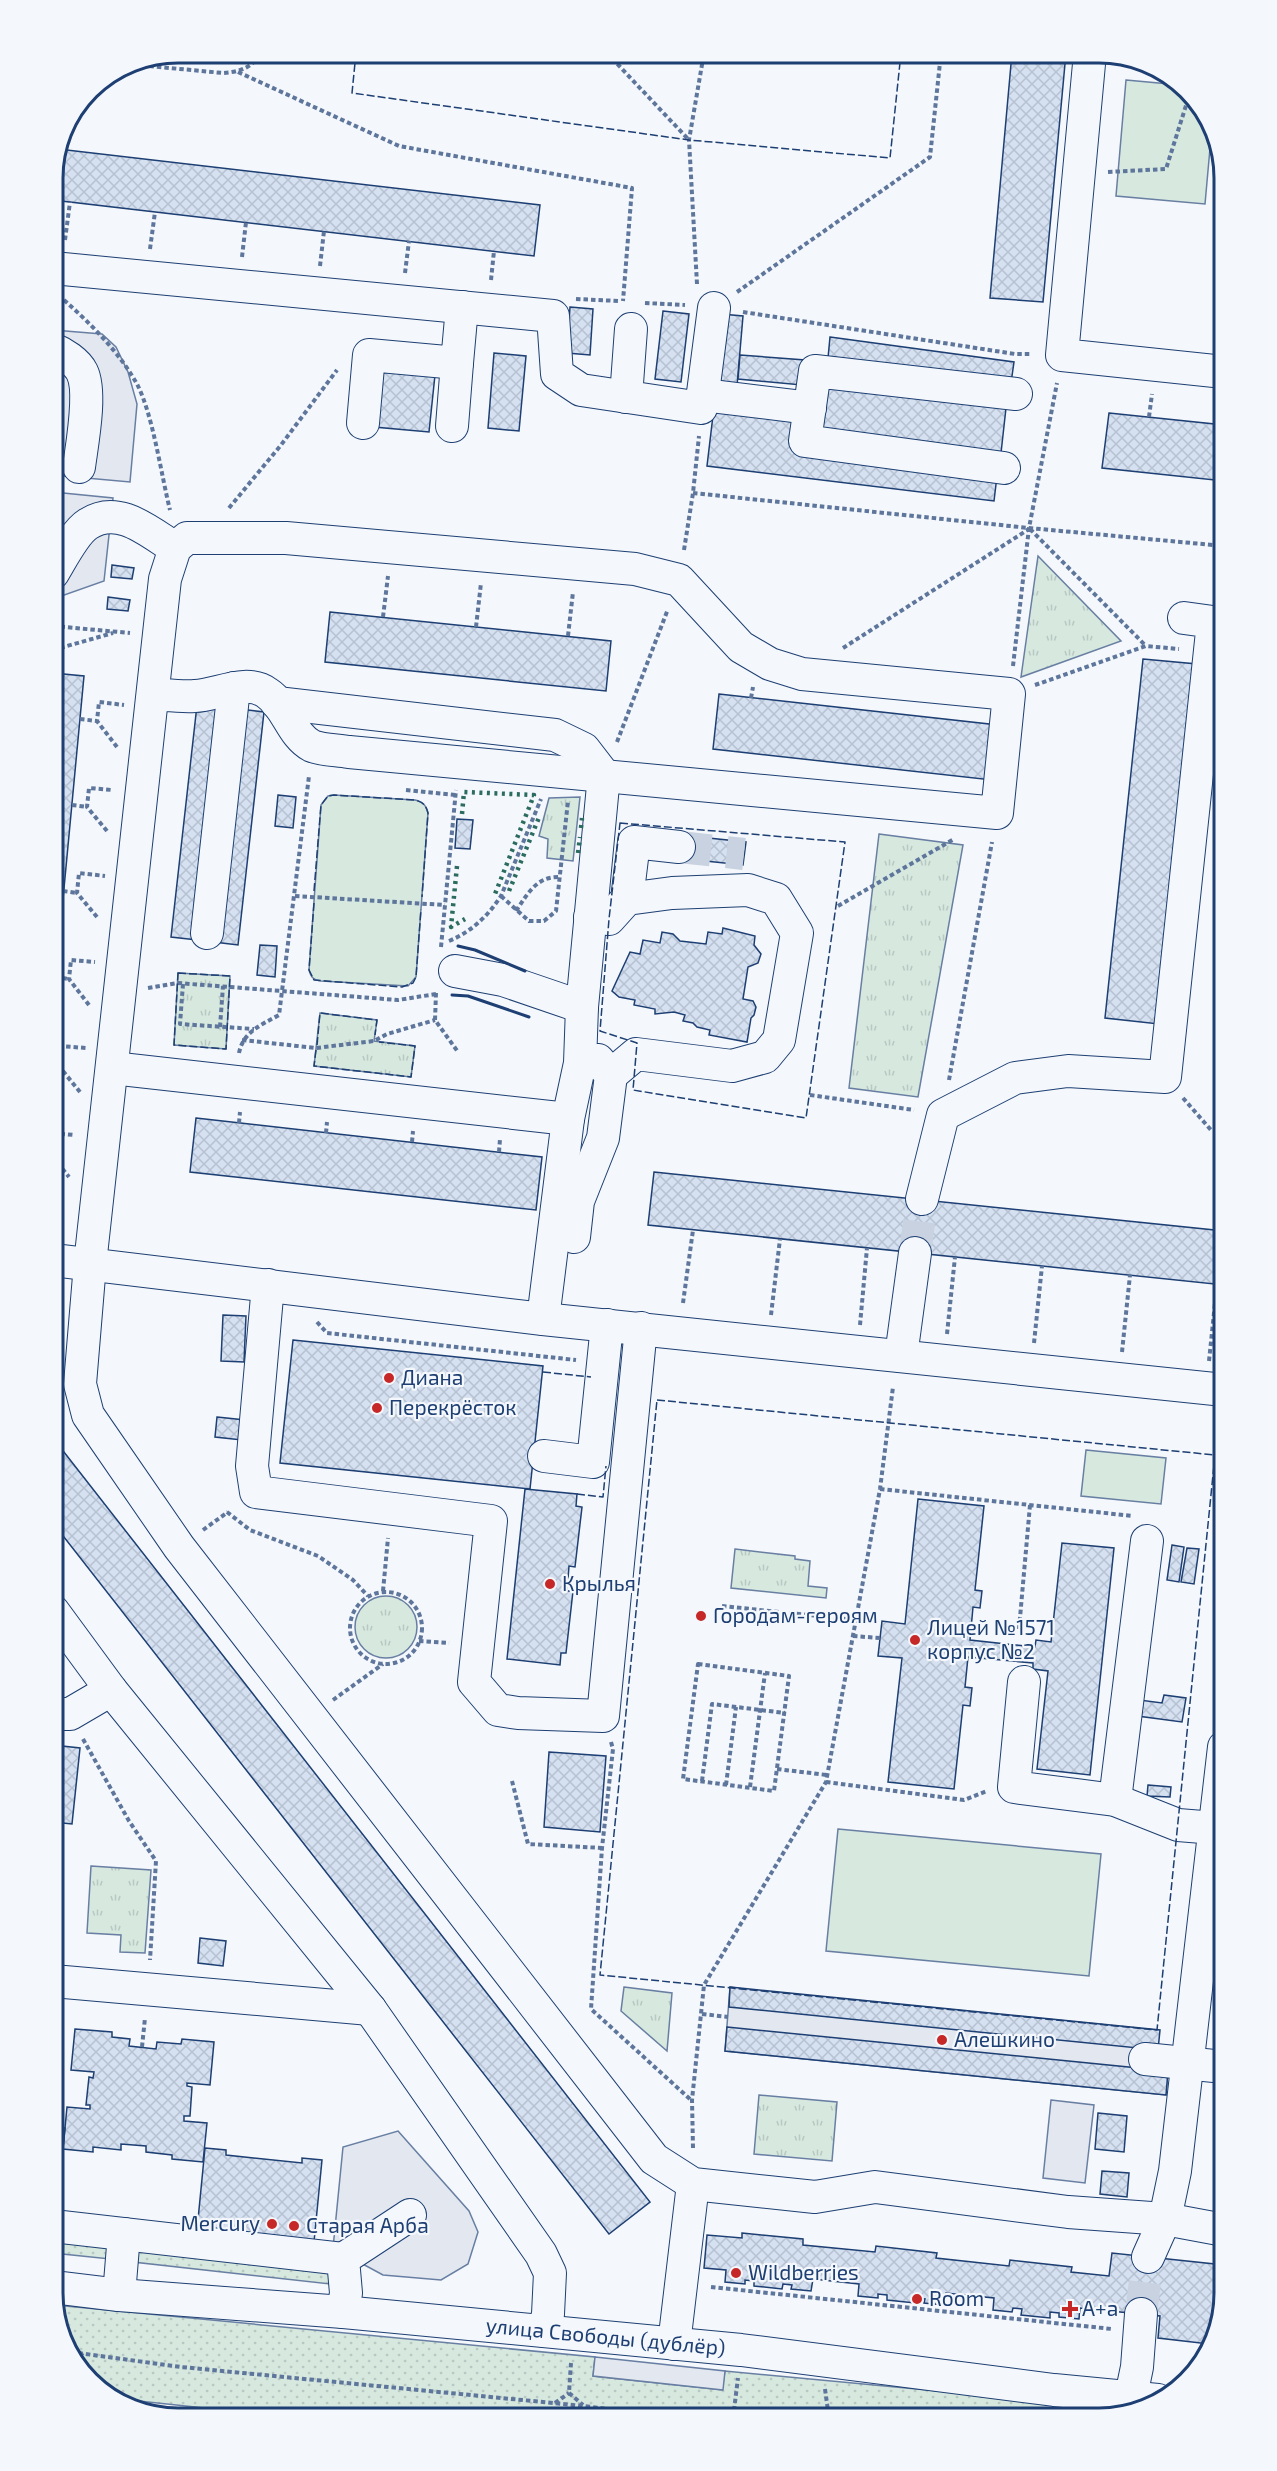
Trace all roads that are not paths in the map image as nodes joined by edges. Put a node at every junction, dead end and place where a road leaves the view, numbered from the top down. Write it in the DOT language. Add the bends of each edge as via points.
graph roads {
  1 [pos="1089,63"];
  2 [pos="63,277"];
  3 [pos="706,301"];
  4 [pos="462,307"];
  5 [pos="627,315"];
  6 [pos="63,354"];
  7 [pos="457,363"];
  8 [pos="1214,371"];
  9 [pos="1016,394"];
  10 [pos="626,397"];
  11 [pos="702,402"];
  12 [pos="810,408"];
  13 [pos="363,423"];
  14 [pos="452,426"];
  15 [pos="80,467"];
  16 [pos="1004,468"];
  17 [pos="175,548"];
  18 [pos="63,559"];
  19 [pos="1202,631"];
  20 [pos="234,688"];
  21 [pos="153,694"];
  22 [pos="277,703"];
  23 [pos="604,775"];
  24 [pos="679,847"];
  25 [pos="627,899"];
  26 [pos="590,917"];
  27 [pos="207,933"];
  28 [pos="442,969"];
  29 [pos="582,1007"];
  30 [pos="581,1042"];
  31 [pos="112,1068"];
  32 [pos="611,1075"];
  33 [pos="568,1119"];
  34 [pos="922,1200"];
  35 [pos="915,1253"];
  36 [pos="63,1261"];
  37 [pos="90,1264"];
  38 [pos="268,1284"];
  39 [pos="553,1320"];
  40 [pos="607,1325"];
  41 [pos="641,1328"];
  42 [pos="901,1356"];
  43 [pos="1214,1379"];
  44 [pos="544,1456"];
  45 [pos="1147,1540"];
  46 [pos="63,1625"];
  47 [pos="1024,1682"];
  48 [pos="111,1690"];
  49 [pos="63,1713"];
  50 [pos="1115,1800"];
  51 [pos="1214,1828"];
  52 [pos="1214,1887"];
  53 [pos="63,1982"];
  54 [pos="370,2009"];
  55 [pos="1145,2059"];
  56 [pos="1188,2064"];
  57 [pos="1214,2066"];
  58 [pos="693,2184"];
  59 [pos="410,2215"];
  60 [pos="1165,2219"];
  61 [pos="63,2227"];
  62 [pos="1214,2228"];
  63 [pos="124,2234"];
  64 [pos="1148,2257"];
  65 [pos="343,2259"];
  66 [pos="63,2288"];
  67 [pos="119,2295"];
  68 [pos="343,2312"];
  69 [pos="1141,2323"];
  70 [pos="544,2331"];
  71 [pos="674,2344"];
  72 [pos="1144,2398"];
  1 -- 8 [label="street" via="1062,355"];
  2 -- 4 [label="street" via="147,276"];
  3 -- 11 [label="street"];
  4 -- 7 [label="street"];
  4 -- 10 [label="street" via="553,316 557,374 581,390"];
  5 -- 10 [label="street"];
  6 -- 15 [label="street" via="82,372 86,397"];
  7 -- 13 [label="street" via="369,355"];
  7 -- 14 [label="street"];
  9 -- 12 [label="street" via="815,371"];
  10 -- 11 [label="street"];
  11 -- 12 [label="street"];
  12 -- 16 [label="street" via="805,441"];
  17 -- 18 [label="street" via="136,523 112,515 87,525"];
  17 -- 21 [label="street" via="165,579"];
  17 -- 23 [label="street" via="187,538 205,536 286,538 635,569 680,580 741,647 770,664 802,674 1009,694 997,813"];
  19 -- 34 [label="street" via="1165,1077 1068,1071 1015,1078 943,1114"];
  20 -- 21 [label="street" via="197,696"];
  20 -- 22 [label="street" via="267,692"];
  20 -- 27 [label="street"];
  21 -- 31 [label="street"];
  22 -- 23 [label="street" via="555,735 584,749"];
  22 -- 23 [label="street" via="299,735 313,746 459,762 560,785"];
  23 -- 26 [label="street"];
  24 -- 25 [label="street" via="634,842"];
  25 -- 26 [label="street" via="609,919"];
  25 -- 32 [label="street" via="748,890 776,899 797,933 779,1040 765,1057 732,1066 636,1054"];
  26 -- 29 [label="street"];
  28 -- 29 [label="street" via="503,980"];
  29 -- 30 [label="street"];
  30 -- 32 [label="street"];
  30 -- 33 [label="street"];
  31 -- 33 [label="street"];
  31 -- 37 [label="street"];
  32 -- 39 [label="street" via="603,1138 578,1201"];
  33 -- 39 [label="street"];
  35 -- 42 [label="street"];
  36 -- 37 [label="street"];
  37 -- 38 [label="street"];
  37 -- 58 [label="street" via="80,1384 88,1415 179,1547 654,2159"];
  38 -- 39 [label="street"];
  38 -- 41 [label="street" via="252,1467 256,1492 491,1521 474,1682 498,1710 518,1713 603,1716"];
  39 -- 40 [label="street"];
  40 -- 41 [label="street"];
  40 -- 44 [label="street" via="593,1462"];
  41 -- 42 [label="street"];
  42 -- 43 [label="street"];
  45 -- 50 [label="street"];
  46 -- 48 [label="street"];
  47 -- 50 [label="street" via="1014,1787"];
  48 -- 49 [label="street"];
  48 -- 54 [label="street"];
  50 -- 51 [label="street" via="1178,1825"];
  52 -- 56 [label="street"];
  53 -- 54 [label="street"];
  54 -- 70 [label="street" via="541,2254 550,2272"];
  55 -- 56 [label="street"];
  56 -- 57 [label="street"];
  56 -- 60 [label="street"];
  58 -- 60 [label="street" via="815,2197 875,2187 1068,2212"];
  58 -- 71 [label="street"];
  59 -- 65 [label="street"];
  60 -- 62 [label="street"];
  60 -- 64 [label="street"];
  61 -- 63 [label="street"];
  63 -- 65 [label="street"];
  63 -- 67 [label="street"];
  65 -- 68 [label="street"];
  66 -- 67 [label="street, улица Свободы (дублёр)"];
  67 -- 68 [label="street, улица Свободы (дублёр)"];
  68 -- 70 [label="street, улица Свободы (дублёр)"];
  69 -- 72 [label="street" via="1137,2367"];
  70 -- 71 [label="street, улица Свободы (дублёр)"];
  71 -- 72 [label="street, улица Свободы (дублёр)"];
}
